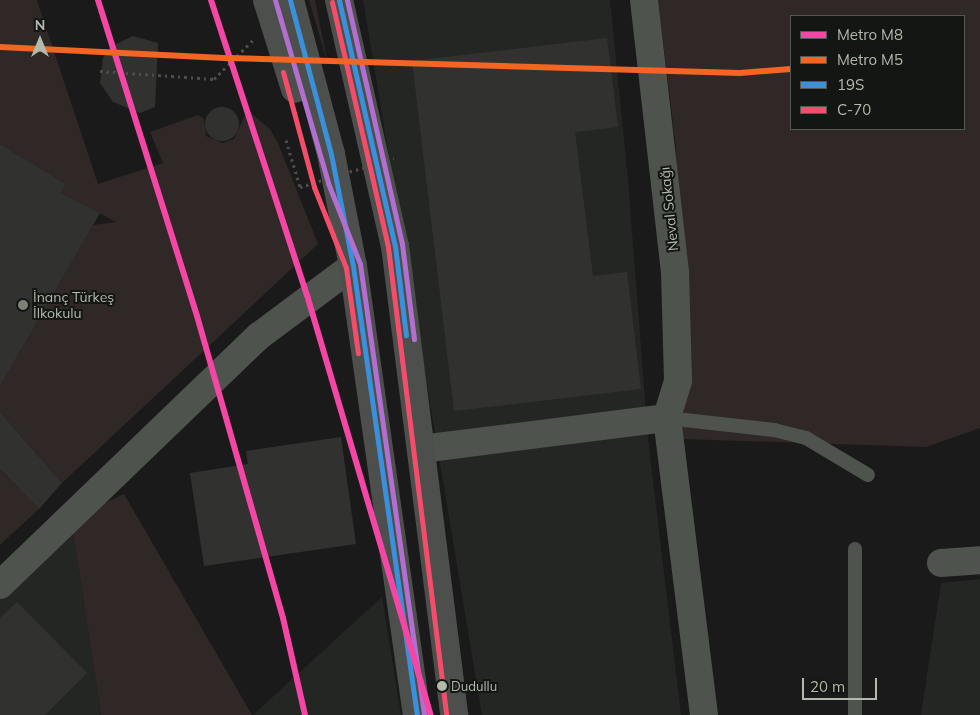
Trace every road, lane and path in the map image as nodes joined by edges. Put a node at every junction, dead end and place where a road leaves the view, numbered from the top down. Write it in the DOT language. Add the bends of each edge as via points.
graph roads {
  1 [pos="267,0"];
  2 [pos="290,0"];
  3 [pos="339,0"];
  4 [pos="644,0"];
  5 [pos="254,39"];
  6 [pos="100,71"];
  7 [pos="286,140"];
  8 [pos="394,158"];
  9 [pos="352,266"];
  10 [pos="667,418"];
  11 [pos="421,449"];
  12 [pos="868,475"];
  13 [pos="855,549"];
  14 [pos="980,560"];
  15 [pos="941,563"];
  16 [pos="0,585"];
  17 [pos="417,715"];
  18 [pos="454,715"];
  19 [pos="704,715"];
  20 [pos="855,715"];
  1 -- 9 [label="main road" via="321,184"];
  2 -- 9 [label="main road" via="331,154"];
  3 -- 11 [label="main road" via="395,246"];
  4 -- 10 [label="street, Neval Sokağı" via="675,272 678,381"];
  5 -- 6 [label="path" via="214,79"];
  7 -- 8 [label="path, bridge" via="300,187"];
  9 -- 16 [label="street" via="259,336"];
  9 -- 17 [label="main road"];
  10 -- 11 [label="street"];
  10 -- 12 [label="lane" via="774,430 806,438"];
  10 -- 19 [label="street"];
  11 -- 18 [label="main road"];
  13 -- 20 [label="lane"];
  14 -- 15 [label="street"];
}
